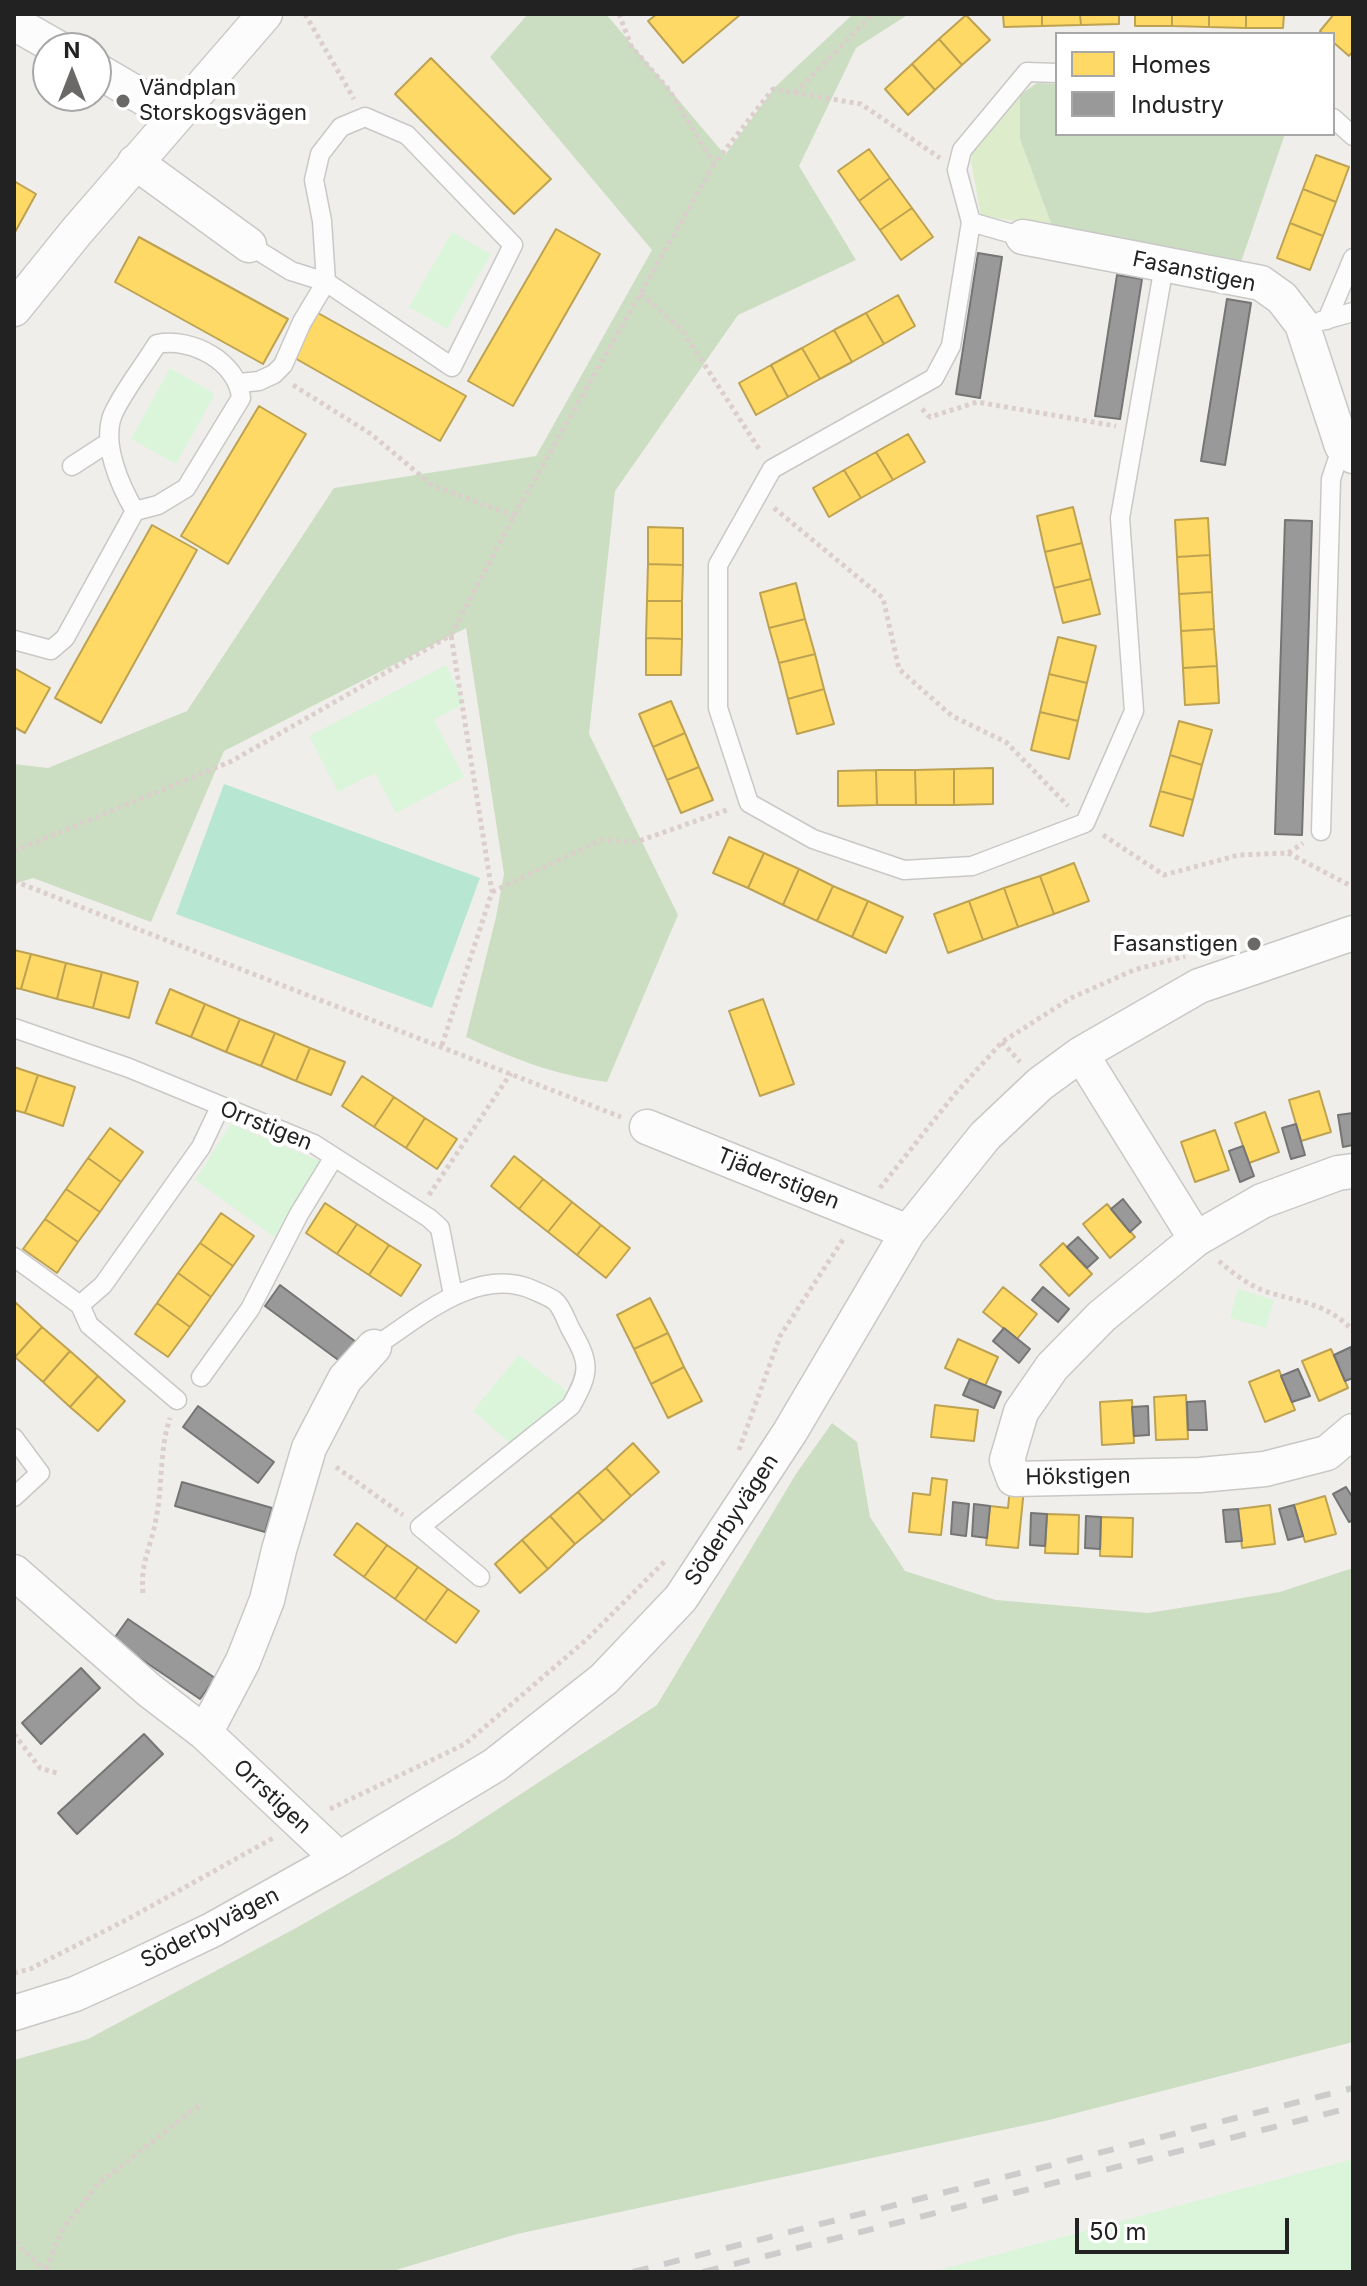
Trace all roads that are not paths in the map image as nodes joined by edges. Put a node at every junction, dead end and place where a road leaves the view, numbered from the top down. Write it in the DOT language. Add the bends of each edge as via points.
graph roads {
  1 [pos="265,14"];
  2 [pos="14,23"];
  3 [pos="32,33"];
  4 [pos="1055,73"];
  5 [pos="112,79"];
  6 [pos="175,116"];
  7 [pos="1335,120"];
  8 [pos="1353,136"];
  9 [pos="135,162"];
  10 [pos="971,222"];
  11 [pos="1023,237"];
  12 [pos="249,245"];
  13 [pos="1353,258"];
  14 [pos="1164,266"];
  15 [pos="326,282"];
  16 [pos="14,309"];
  17 [pos="1353,312"];
  18 [pos="1315,322"];
  19 [pos="240,383"];
  20 [pos="109,442"];
  21 [pos="1347,451"];
  22 [pos="72,466"];
  23 [pos="135,511"];
  24 [pos="14,640"];
  25 [pos="1321,831"];
  26 [pos="1353,933"];
  27 [pos="14,1028"];
  28 [pos="1081,1054"];
  29 [pos="220,1107"];
  30 [pos="647,1127"];
  31 [pos="334,1157"];
  32 [pos="1353,1171"];
  33 [pos="908,1232"];
  34 [pos="1196,1239"];
  35 [pos="14,1257"];
  36 [pos="453,1295"];
  37 [pos="80,1305"];
  38 [pos="374,1347"];
  39 [pos="201,1377"];
  40 [pos="177,1400"];
  41 [pos="1353,1431"];
  42 [pos="14,1438"];
  43 [pos="14,1497"];
  44 [pos="14,1572"];
  45 [pos="480,1577"];
  46 [pos="205,1733"];
  47 [pos="339,1859"];
  48 [pos="14,2013"];
  1 -- 6 [label="street"];
  2 -- 3 [label="street"];
  4 -- 10 [label="lane" via="1027,72 962,150 957,170"];
  5 -- 6 [label="street"];
  6 -- 9 [label="street"];
  7 -- 8 [label="lane"];
  9 -- 12 [label="street"];
  9 -- 16 [label="street"];
  10 -- 11 [label="lane"];
  10 -- 14 [label="lane" via="951,346 934,378 772,469 718,565 718,708 749,803 813,839 904,870 972,866 1085,823 1134,711 1120,518"];
  11 -- 14 [label="street, Fasanstigen"];
  12 -- 15 [label="lane" via="291,271"];
  13 -- 18 [label="lane"];
  14 -- 18 [label="street, Fasanstigen" via="1261,283"];
  15 -- 15 [label="lane" via="314,180 320,154 341,127 365,117 407,135 513,245 452,367"];
  15 -- 19 [label="lane" via="283,365 259,381"];
  17 -- 18 [label="lane"];
  18 -- 21 [label="street, Fasanstigen"];
  19 -- 20 [label="lane" via="222,362 200,349 171,341 157,344 112,416"];
  19 -- 23 [label="lane" via="241,398 186,488"];
  20 -- 22 [label="lane"];
  20 -- 23 [label="lane"];
  21 -- 25 [label="lane" via="1331,479"];
  23 -- 24 [label="lane" via="65,638 51,650"];
  26 -- 28 [label="street, Söderbyvägen" via="1199,986"];
  27 -- 29 [label="lane, Orrstigen"];
  28 -- 33 [label="street, Söderbyvägen" via="985,1136"];
  28 -- 34 [label="street"];
  29 -- 31 [label="lane, Orrstigen"];
  29 -- 37 [label="lane" via="192,1160 103,1285"];
  30 -- 33 [label="street, Tjäderstigen"];
  31 -- 36 [label="lane, Orrstigen" via="440,1228"];
  31 -- 39 [label="lane" via="250,1309"];
  32 -- 34 [label="street, Hökstigen" via="1262,1201"];
  33 -- 47 [label="street, Söderbyvägen" via="790,1432 681,1598 604,1679 495,1765"];
  34 -- 41 [label="street, Hökstigen" via="1102,1316 1052,1367 1021,1412 1007,1460 1014,1479 1265,1469 1327,1453"];
  35 -- 37 [label="lane"];
  36 -- 38 [label="lane"];
  36 -- 45 [label="lane" via="516,1283 555,1301 588,1368 571,1406 420,1527"];
  37 -- 40 [label="lane" via="89,1325"];
  38 -- 46 [label="street" via="345,1379 309,1448 267,1600 243,1661"];
  42 -- 43 [label="lane" via="40,1473"];
  44 -- 46 [label="street, Orrstigen"];
  46 -- 47 [label="street, Orrstigen"];
  47 -- 48 [label="street, Söderbyvägen" via="142,1964 75,1994"];
}
